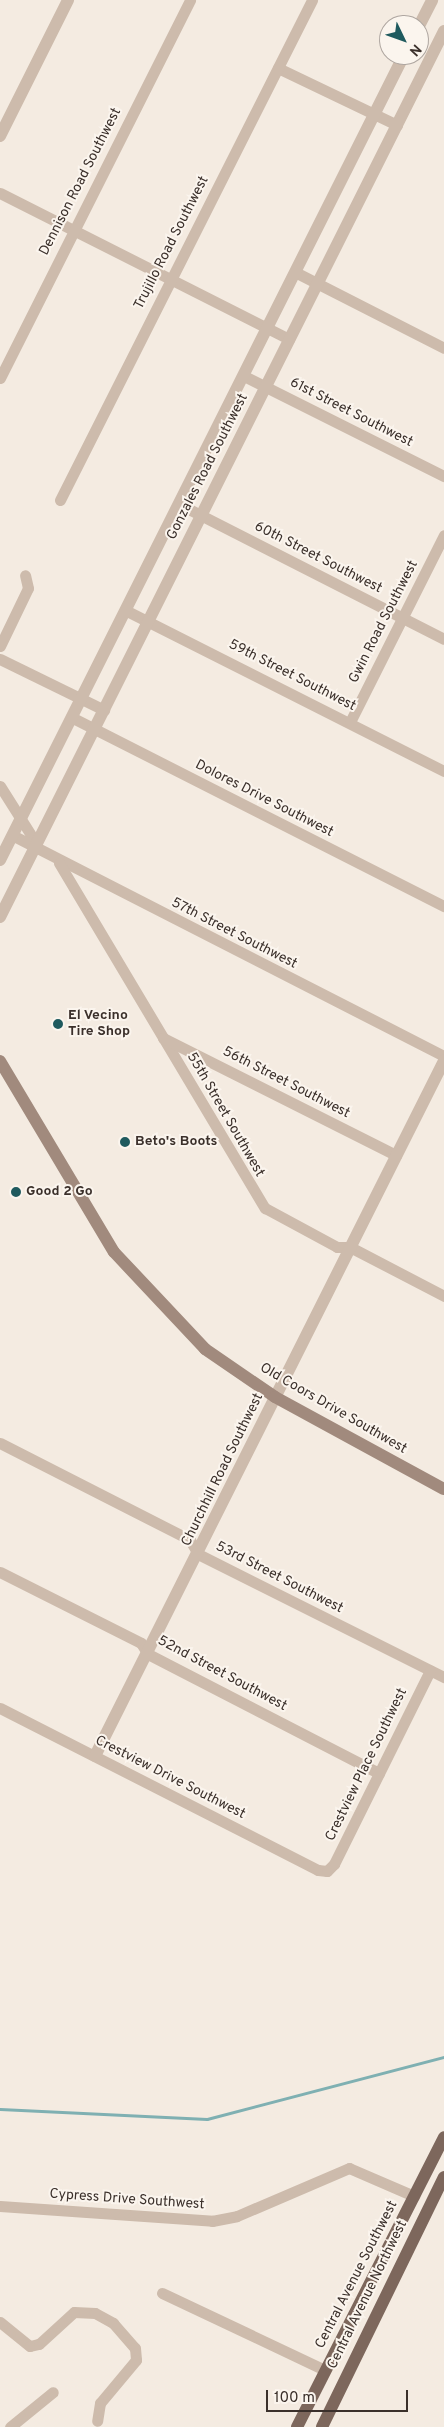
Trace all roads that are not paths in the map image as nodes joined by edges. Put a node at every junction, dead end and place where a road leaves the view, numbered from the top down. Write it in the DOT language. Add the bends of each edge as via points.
graph roads {
  1 [pos="68,0"];
  2 [pos="190,0"];
  3 [pos="312,0"];
  4 [pos="432,0"];
  5 [pos="424,15"];
  6 [pos="444,31"];
  7 [pos="399,65"];
  8 [pos="278,68"];
  9 [pos="374,114"];
  10 [pos="397,125"];
  11 [pos="0,136"];
  12 [pos="0,193"];
  13 [pos="74,231"];
  14 [pos="294,272"];
  15 [pos="170,280"];
  16 [pos="318,284"];
  17 [pos="267,328"];
  18 [pos="289,339"];
  19 [pos="444,348"];
  20 [pos="244,376"];
  21 [pos="0,378"];
  22 [pos="265,386"];
  23 [pos="444,476"];
  24 [pos="60,500"];
  25 [pos="179,504"];
  26 [pos="200,515"];
  27 [pos="444,535"];
  28 [pos="25,576"];
  29 [pos="125,610"];
  30 [pos="403,618"];
  31 [pos="148,621"];
  32 [pos="444,639"];
  33 [pos="0,646"];
  34 [pos="0,659"];
  35 [pos="81,698"];
  36 [pos="104,710"];
  37 [pos="71,717"];
  38 [pos="350,722"];
  39 [pos="94,729"];
  40 [pos="444,771"];
  41 [pos="0,786"];
  42 [pos="19,818"];
  43 [pos="12,835"];
  44 [pos="35,845"];
  45 [pos="0,860"];
  46 [pos="59,862"];
  47 [pos="444,906"];
  48 [pos="0,917"];
  49 [pos="163,1038"];
  50 [pos="444,1056"];
  51 [pos="0,1061"];
  52 [pos="444,1062"];
  53 [pos="396,1155"];
  54 [pos="350,1247"];
  55 [pos="444,1296"];
  56 [pos="275,1397"];
  57 [pos="0,1443"];
  58 [pos="444,1489"];
  59 [pos="198,1554"];
  60 [pos="0,1572"];
  61 [pos="148,1654"];
  62 [pos="430,1671"];
  63 [pos="444,1678"];
  64 [pos="0,1708"];
  65 [pos="95,1756"];
  66 [pos="379,1773"];
  67 [pos="327,1871"];
  68 [pos="444,2138"];
  69 [pos="444,2177"];
  70 [pos="414,2196"];
  71 [pos="0,2206"];
  72 [pos="162,2293"];
  73 [pos="0,2322"];
  74 [pos="325,2370"];
  75 [pos="53,2392"];
  76 [pos="97,2425"];
  77 [pos="10,2427"];
  78 [pos="297,2427"];
  79 [pos="322,2427"];
  1 -- 11 [label="street"];
  2 -- 13 [label="street, Dennison Road Southwest"];
  3 -- 8 [label="street, Trujillo Road Southwest"];
  4 -- 5 [label="street"];
  6 -- 10 [label="street, Gonzales Road Southwest"];
  7 -- 9 [label="street, Gonzales Road Southwest"];
  8 -- 9 [label="street"];
  8 -- 15 [label="street, Trujillo Road Southwest"];
  9 -- 10 [label="street"];
  9 -- 14 [label="street, Gonzales Road Southwest"];
  10 -- 16 [label="street, Gonzales Road Southwest"];
  12 -- 13 [label="street"];
  13 -- 15 [label="street"];
  13 -- 21 [label="street, Dennison Road Southwest"];
  14 -- 16 [label="street"];
  14 -- 17 [label="street, Gonzales Road Southwest"];
  15 -- 17 [label="street"];
  15 -- 24 [label="street, Trujillo Road Southwest"];
  16 -- 18 [label="street, Gonzales Road Southwest"];
  16 -- 19 [label="street"];
  17 -- 18 [label="street"];
  17 -- 20 [label="street, Gonzales Road Southwest"];
  18 -- 22 [label="street, Gonzales Road Southwest"];
  20 -- 22 [label="street, 61st Street Southwest"];
  20 -- 25 [label="street, Gonzales Road Southwest"];
  22 -- 23 [label="street, 61st Street Southwest"];
  22 -- 26 [label="street, Gonzales Road Southwest"];
  25 -- 26 [label="street, 60th Street Southwest"];
  25 -- 29 [label="street, Gonzales Road Southwest"];
  26 -- 30 [label="street, 60th Street Southwest"];
  26 -- 31 [label="street, Gonzales Road Southwest"];
  27 -- 30 [label="street, Gwin Road Southwest"];
  28 -- 33 [label="street" via="28,588"];
  29 -- 31 [label="street, 59th Street Southwest"];
  29 -- 35 [label="street, Gonzales Road Southwest"];
  30 -- 32 [label="street, 60th Street Southwest"];
  30 -- 38 [label="street, Gwin Road Southwest"];
  31 -- 36 [label="street, Gonzales Road Southwest"];
  31 -- 38 [label="street, 59th Street Southwest"];
  34 -- 35 [label="street"];
  35 -- 36 [label="street"];
  35 -- 37 [label="street, Gonzales Road Southwest"];
  36 -- 39 [label="street, Gonzales Road Southwest"];
  37 -- 39 [label="street, Dolores Drive Southwest"];
  37 -- 42 [label="street, Gonzales Road Southwest"];
  38 -- 40 [label="street, 59th Street Southwest"];
  39 -- 44 [label="street, Gonzales Road Southwest"];
  39 -- 47 [label="street, Dolores Drive Southwest"];
  41 -- 42 [label="street"];
  42 -- 43 [label="street, Gonzales Road Southwest"];
  42 -- 44 [label="street"];
  43 -- 44 [label="street, 57th Street Southwest"];
  43 -- 45 [label="street, Gonzales Road Southwest"];
  44 -- 46 [label="street, 57th Street Southwest"];
  44 -- 48 [label="street, Gonzales Road Southwest"];
  46 -- 49 [label="street, 55th Street Southwest"];
  46 -- 50 [label="street, 57th Street Southwest"];
  49 -- 53 [label="street, 56th Street Southwest"];
  49 -- 54 [label="street, 55th Street Southwest" via="265,1208 337,1247"];
  51 -- 56 [label="main road, Old Coors Drive Southwest" via="114,1252 205,1349"];
  52 -- 53 [label="street, Churchhill Road Southwest"];
  53 -- 54 [label="street, Churchhill Road Southwest"];
  54 -- 55 [label="street, 55th Street Southwest"];
  54 -- 56 [label="street, Churchhill Road Southwest"];
  56 -- 58 [label="main road, Old Coors Drive Southwest"];
  56 -- 59 [label="street, Churchhill Road Southwest"];
  57 -- 59 [label="street, 53rd Street Southwest" via="190,1540"];
  59 -- 61 [label="street, Churchhill Road Southwest"];
  59 -- 62 [label="street, 53rd Street Southwest"];
  60 -- 61 [label="street, 52nd Street Southwest" via="141,1643"];
  61 -- 65 [label="street, Churchhill Road Southwest"];
  61 -- 66 [label="street, 52nd Street Southwest"];
  62 -- 63 [label="street, 53rd Street Southwest"];
  62 -- 66 [label="street, Crestview Place Southwest"];
  64 -- 65 [label="street, Crestview Drive Southwest"];
  65 -- 67 [label="street, Crestview Drive Southwest"];
  66 -- 67 [label="street, Crestview Place Southwest"];
  68 -- 70 [label="main road, Central Avenue Southwest"];
  69 -- 79 [label="main road, Central Avenue Northwest"];
  70 -- 71 [label="street, Cypress Drive Southwest" via="349,2168 237,2216 212,2221"];
  70 -- 74 [label="main road, Central Avenue Southwest"];
  72 -- 74 [label="street"];
  73 -- 76 [label="street" via="30,2346 39,2344 74,2312 95,2313 113,2323 135,2348 136,2360 132,2370 100,2403"];
  74 -- 78 [label="main road, Central Avenue Southwest"];
  75 -- 77 [label="street"];
}
